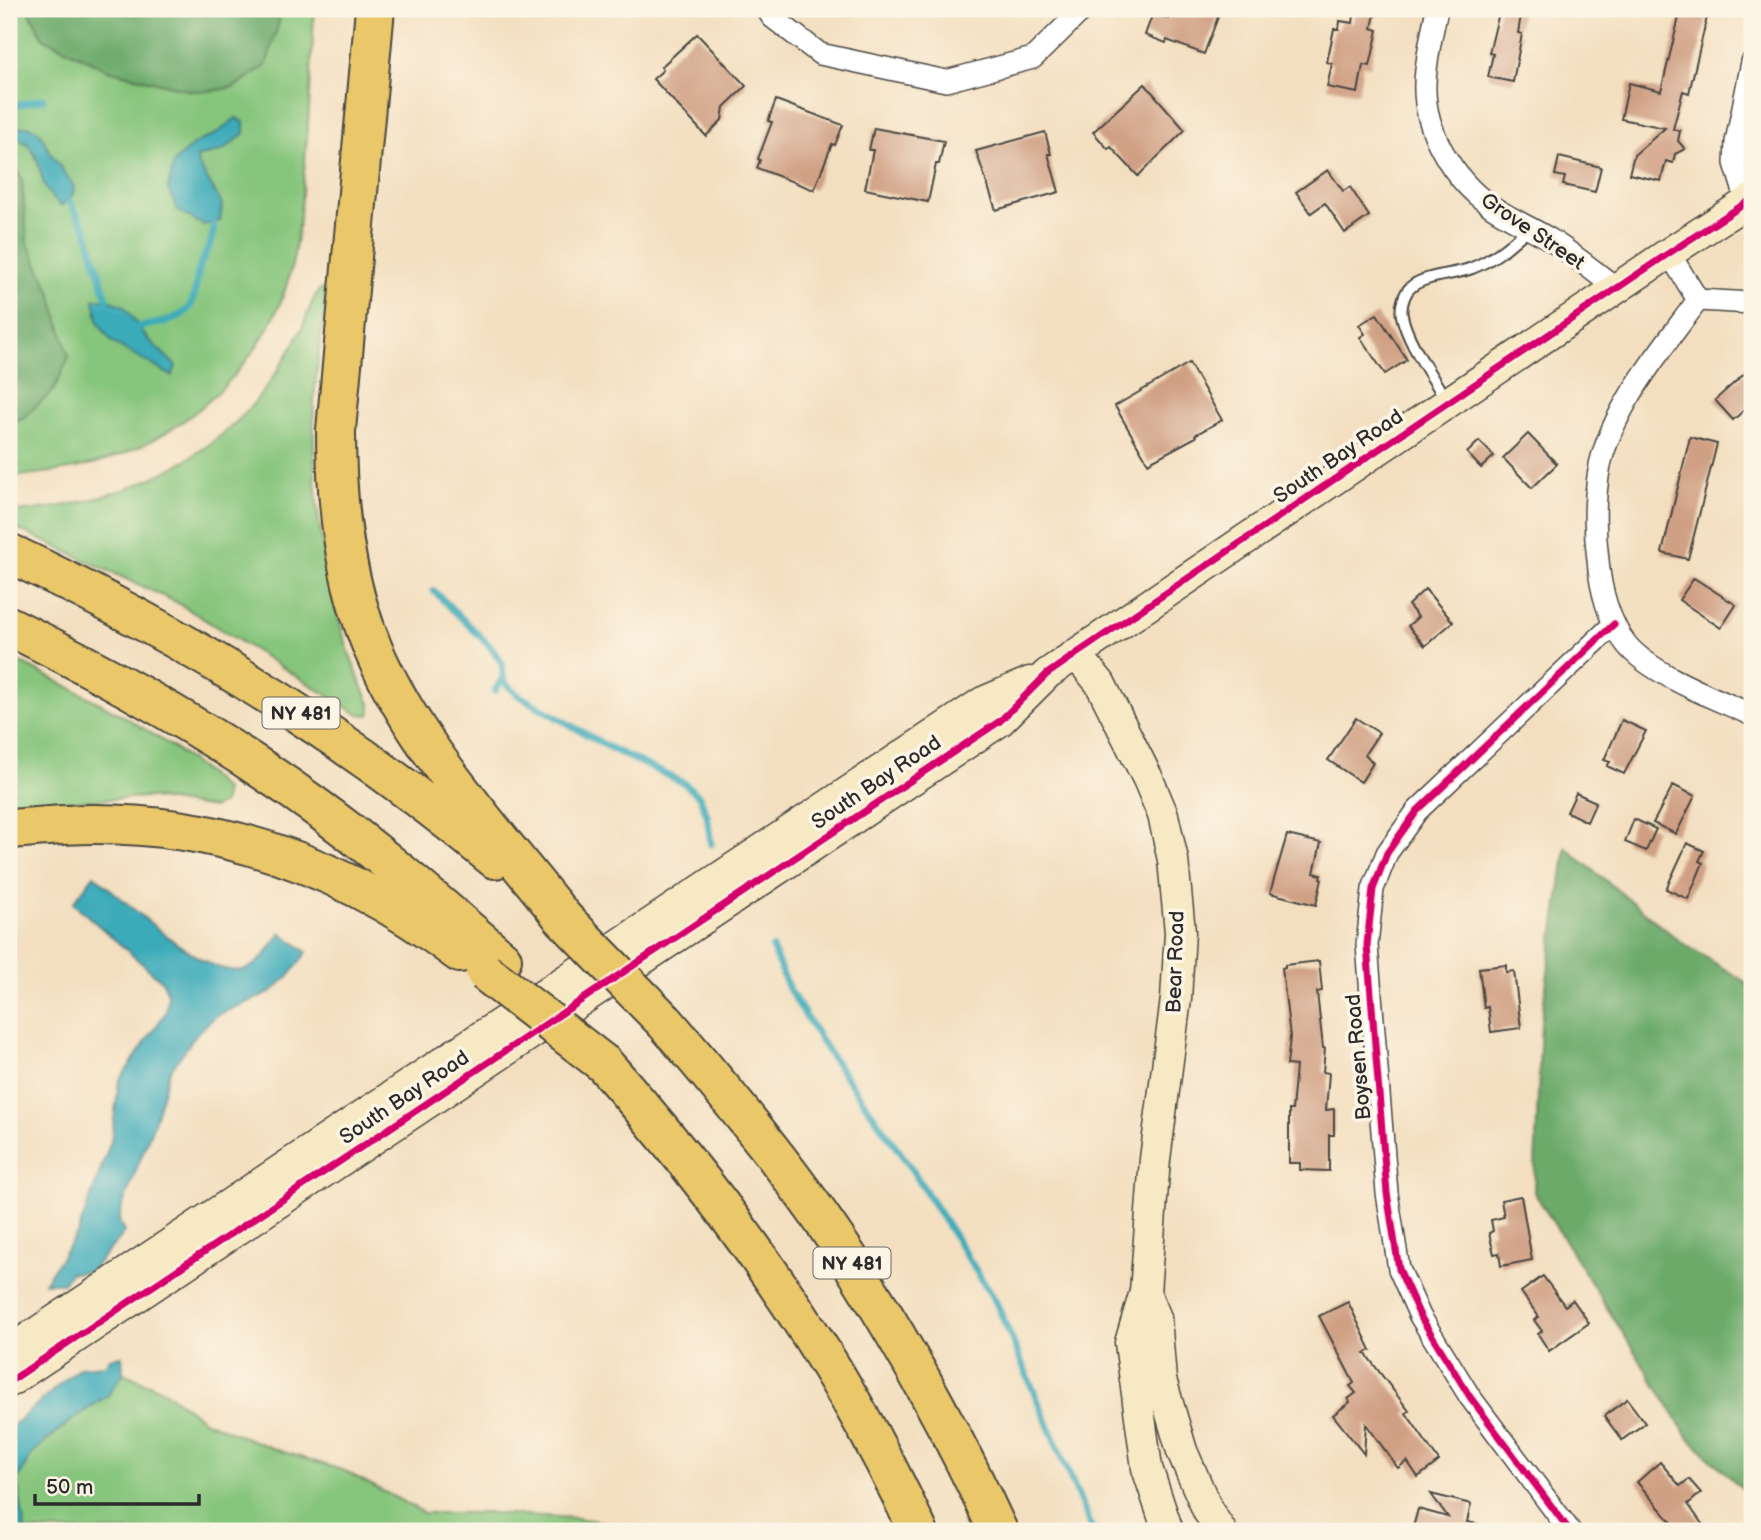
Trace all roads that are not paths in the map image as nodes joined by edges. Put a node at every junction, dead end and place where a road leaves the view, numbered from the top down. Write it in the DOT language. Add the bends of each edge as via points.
graph roads {
  1 [pos="375,9"];
  2 [pos="767,9"];
  3 [pos="1083,9"];
  4 [pos="1437,9"];
  5 [pos="1752,62"];
  6 [pos="1750,201"];
  7 [pos="1529,228"];
  8 [pos="1669,253"];
  9 [pos="1616,288"];
  10 [pos="1698,300"];
  11 [pos="1752,303"];
  12 [pos="1448,403"];
  13 [pos="9,553"];
  14 [pos="1614,624"];
  15 [pos="9,626"];
  16 [pos="1076,654"];
  17 [pos="1752,715"];
  18 [pos="9,829"];
  19 [pos="563,918"];
  20 [pos="493,966"];
  21 [pos="1145,1292"];
  22 [pos="18,1349"];
  23 [pos="9,1382"];
  24 [pos="918,1531"];
  25 [pos="998,1531"];
  26 [pos="1168,1531"];
  27 [pos="1221,1531"];
  28 [pos="1570,1531"];
  1 -- 19 [label="highway" via="336,430 338,497 347,562 373,647 407,713 444,768"];
  2 -- 3 [label="street" via="772,18 820,54 946,81 1033,58"];
  4 -- 7 [label="street, Grove Street" via="1425,86 1432,132 1468,186 1487,204"];
  5 -- 6 [label="street" via="1735,163"];
  6 -- 8 [label="street, South Bay Road"];
  7 -- 9 [label="street, Grove Street"];
  7 -- 12 [label="lane" via="1501,253 1471,269 1412,285 1405,295 1401,307 1406,327"];
  8 -- 9 [label="street, South Bay Road"];
  8 -- 10 [label="street"];
  9 -- 12 [label="street, South Bay Road"];
  10 -- 11 [label="street"];
  10 -- 14 [label="street" via="1641,379 1615,424 1601,464 1594,525 1600,581"];
  12 -- 16 [label="street, South Bay Road"];
  13 -- 19 [label="highway, NY 481" via="177,639 315,722 445,817"];
  14 -- 17 [label="street" via="1644,661"];
  14 -- 28 [label="street, Boysen Road" via="1417,811 1387,853 1373,889 1367,945 1387,1193 1399,1269 1420,1316 1470,1397"];
  15 -- 20 [label="highway" via="249,760 312,804 378,854"];
  16 -- 21 [label="street, Bear Road" via="1100,683 1148,779 1174,860 1180,932 1176,999 1154,1159"];
  16 -- 22 [label="street, South Bay Road" via="1046,674 983,702"];
  18 -- 20 [label="highway" via="133,825 201,834 267,850 329,872"];
  19 -- 25 [label="highway, NY 481, bridge" via="665,1022 810,1202 937,1406"];
  20 -- 24 [label="highway, bridge" via="604,1064 681,1153 755,1250 841,1384"];
  21 -- 26 [label="street, Bear Road" via="1130,1343 1147,1468"];
  21 -- 27 [label="street, Bear Road" via="1156,1318 1161,1380 1182,1451"];
  22 -- 23 [label="street, South Bay Road"];
}
